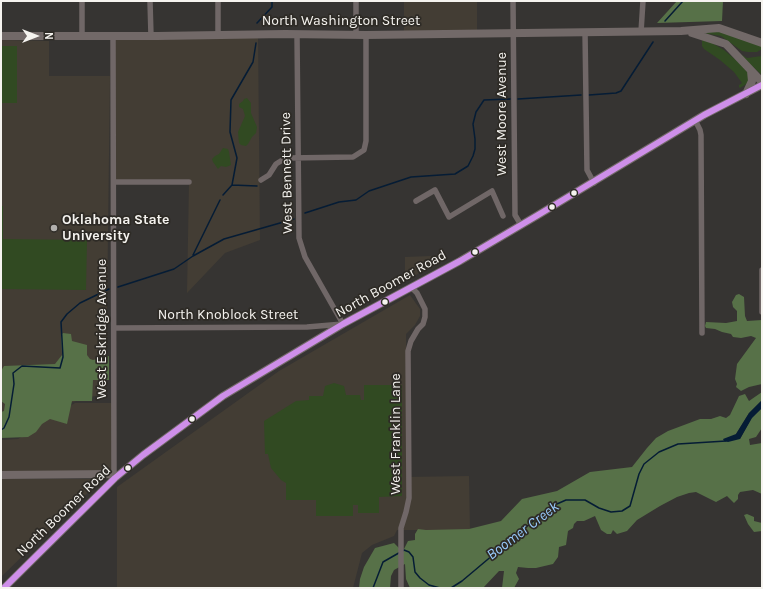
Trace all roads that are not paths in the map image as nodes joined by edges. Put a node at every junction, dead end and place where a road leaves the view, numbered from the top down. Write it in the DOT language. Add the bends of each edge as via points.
graph roads {
  1 [pos="82,1"];
  2 [pos="150,1"];
  3 [pos="218,1"];
  4 [pos="356,1"];
  5 [pos="513,1"];
  6 [pos="643,1"];
  7 [pos="681,31"];
  8 [pos="585,32"];
  9 [pos="641,32"];
  10 [pos="514,33"];
  11 [pos="82,35"];
  12 [pos="113,35"];
  13 [pos="218,35"];
  14 [pos="297,35"];
  15 [pos="356,35"];
  16 [pos="1,36"];
  17 [pos="151,36"];
  18 [pos="366,36"];
  19 [pos="762,43"];
  20 [pos="751,71"];
  21 [pos="762,82"];
  22 [pos="762,85"];
  23 [pos="746,94"];
  24 [pos="695,120"];
  25 [pos="299,158"];
  26 [pos="260,180"];
  27 [pos="114,182"];
  28 [pos="189,182"];
  29 [pos="594,182"];
  30 [pos="416,201"];
  31 [pos="503,216"];
  32 [pos="521,225"];
  33 [pos="762,270"];
  34 [pos="411,287"];
  35 [pos="762,312"];
  36 [pos="343,324"];
  37 [pos="114,328"];
  38 [pos="702,333"];
  39 [pos="1,475"];
  40 [pos="114,476"];
  41 [pos="4,588"];
  42 [pos="401,588"];
  1 -- 11 [label="street"];
  2 -- 17 [label="street"];
  3 -- 13 [label="street"];
  4 -- 15 [label="street"];
  5 -- 10 [label="street, West Moore Avenue"];
  6 -- 9 [label="street"];
  7 -- 9 [label="main road, North Washington Street"];
  7 -- 19 [label="main road, North Washington Street" via="719,28"];
  7 -- 20 [label="main road, North Washington Street" via="726,44"];
  8 -- 9 [label="main road, North Washington Street"];
  8 -- 10 [label="main road, North Washington Street"];
  8 -- 29 [label="street" via="587,170"];
  10 -- 18 [label="main road, North Washington Street"];
  10 -- 32 [label="street, West Moore Avenue" via="515,215"];
  11 -- 12 [label="main road, North Washington Street"];
  11 -- 16 [label="main road, North Washington Street"];
  12 -- 17 [label="main road, North Washington Street"];
  12 -- 27 [label="street, West Eskridge Avenue"];
  13 -- 14 [label="main road, North Washington Street"];
  13 -- 17 [label="main road, North Washington Street"];
  14 -- 15 [label="main road, North Washington Street"];
  14 -- 25 [label="street, West Bennett Drive"];
  15 -- 18 [label="main road, North Washington Street"];
  18 -- 25 [label="street" via="364,150 353,157"];
  20 -- 21 [label="main road, North Washington Street"];
  20 -- 23 [label="main road" via="752,81"];
  22 -- 23 [label="main road, North Boomer Road"];
  23 -- 24 [label="main road, North Boomer Road"];
  24 -- 29 [label="main road, North Boomer Road"];
  24 -- 38 [label="street" via="701,135"];
  25 -- 26 [label="street" via="289,158 280,162 269,175"];
  25 -- 36 [label="street, West Bennett Drive" via="299,238 305,257"];
  27 -- 28 [label="street"];
  27 -- 37 [label="street, West Eskridge Avenue"];
  29 -- 32 [label="main road, North Boomer Road"];
  30 -- 31 [label="street" via="435,190 449,217 492,191"];
  32 -- 34 [label="main road, North Boomer Road"];
  33 -- 35 [label="street"];
  34 -- 36 [label="main road, North Boomer Road"];
  34 -- 42 [label="street, West Franklin Lane" via="425,309 425,317 408,351 409,498 401,528"];
  36 -- 37 [label="street, North Knoblock Street" via="307,327"];
  36 -- 40 [label="main road, North Boomer Road" via="223,396"];
  37 -- 40 [label="street, West Eskridge Avenue"];
  39 -- 40 [label="main road"];
  40 -- 41 [label="main road, North Boomer Road"];
}
